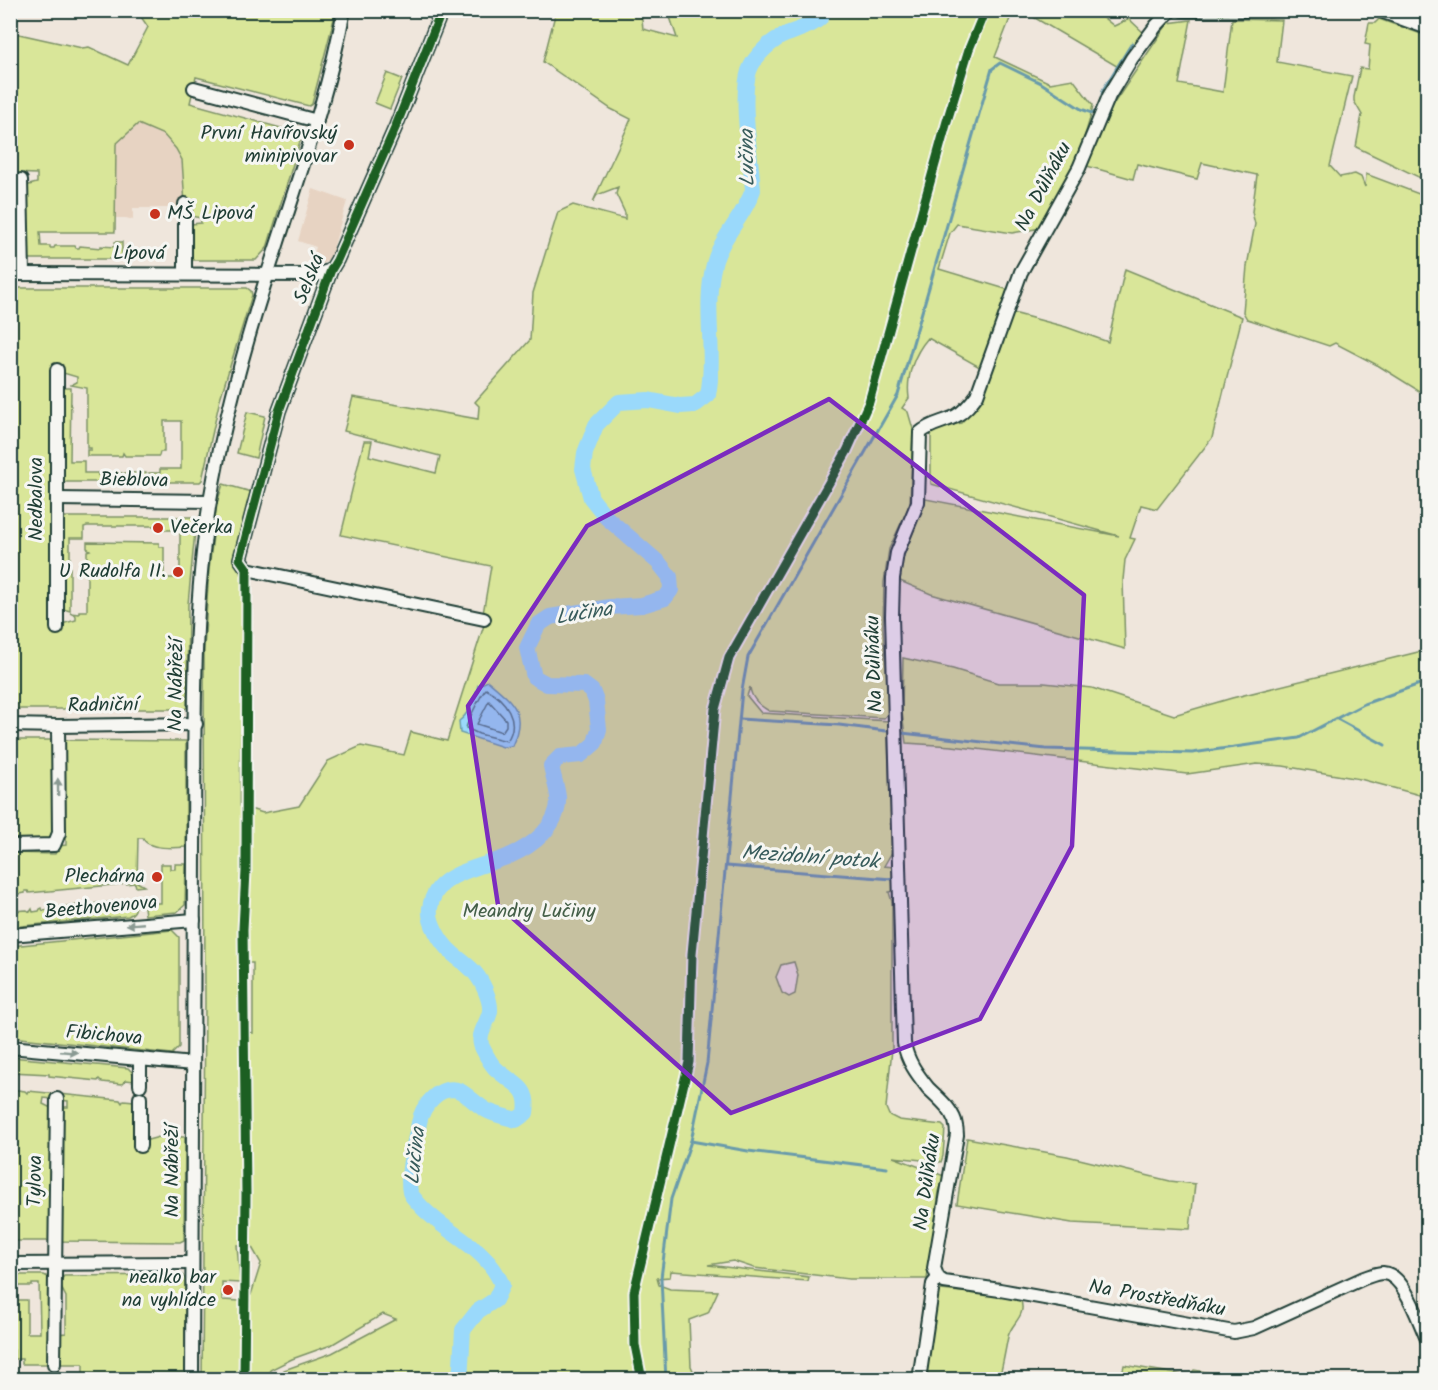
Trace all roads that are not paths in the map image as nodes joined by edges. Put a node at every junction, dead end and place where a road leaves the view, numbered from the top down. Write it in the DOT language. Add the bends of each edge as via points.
graph roads {
  1 [pos="344,10"];
  2 [pos="442,10"];
  3 [pos="1171,10"];
  4 [pos="1183,10"];
  5 [pos="1270,10"];
  6 [pos="1378,10"];
  7 [pos="1428,28"];
  8 [pos="194,88"];
  9 [pos="317,121"];
  10 [pos="21,180"];
  11 [pos="185,204"];
  12 [pos="331,270"];
  13 [pos="17,274"];
  14 [pos="185,274"];
  15 [pos="268,274"];
  16 [pos="57,370"];
  17 [pos="57,499"];
  18 [pos="210,501"];
  19 [pos="484,619"];
  20 [pos="57,628"];
  21 [pos="195,724"];
  22 [pos="10,725"];
  23 [pos="58,726"];
  24 [pos="10,846"];
  25 [pos="194,920"];
  26 [pos="10,935"];
  27 [pos="10,1047"];
  28 [pos="140,1059"];
  29 [pos="193,1064"];
  30 [pos="140,1085"];
  31 [pos="140,1098"];
  32 [pos="57,1099"];
  33 [pos="140,1146"];
  34 [pos="192,1263"];
  35 [pos="10,1264"];
  36 [pos="54,1264"];
  37 [pos="938,1278"];
  38 [pos="1428,1341"];
  39 [pos="54,1364"];
  40 [pos="192,1380"];
  41 [pos="919,1380"];
  1 -- 9 [label="street, Na Nábřeží"];
  2 -- 12 [label="street, Selská" via="396,126"];
  3 -- 37 [label="street, Na Důlňáku" via="1138,50 1109,96 1078,168 1022,272 976,395 954,417 928,425 920,433 918,502 897,553 892,616 904,1043 913,1067 955,1120 957,1135 934,1268"];
  4 -- 5 [label="street"];
  6 -- 7 [label="street"];
  8 -- 9 [label="street"];
  9 -- 15 [label="street, Na Nábřeží"];
  10 -- 13 [label="street"];
  11 -- 14 [label="street"];
  12 -- 15 [label="street, Selská" via="316,275"];
  12 -- 19 [label="street, Selská" via="279,411 240,558 247,569"];
  13 -- 14 [label="street, Lípová"];
  14 -- 15 [label="street, Lípová"];
  15 -- 18 [label="street, Na Nábřeží" via="235,387"];
  16 -- 17 [label="street, Nedbalova"];
  17 -- 18 [label="street, Bieblova"];
  17 -- 20 [label="street, Nedbalova"];
  18 -- 21 [label="street, Na Nábřeží" via="198,600"];
  21 -- 23 [label="street, Radniční"];
  21 -- 25 [label="street, Na Nábřeží"];
  22 -- 23 [label="street, Radniční"];
  24 -- 23 [label="street, one-way" via="54,845 59,833"];
  25 -- 26 [label="street, Beethovenova, one-way"];
  25 -- 29 [label="street, Na Nábřeží"];
  27 -- 28 [label="street, Fibichova, one-way"];
  28 -- 29 [label="street, Fibichova"];
  28 -- 30 [label="street"];
  29 -- 34 [label="street, Na Nábřeží"];
  31 -- 33 [label="street"];
  32 -- 36 [label="street, Tylova"];
  34 -- 36 [label="street"];
  34 -- 40 [label="street, Na Nábřeží"];
  35 -- 36 [label="street"];
  36 -- 39 [label="street, Tylova"];
  37 -- 38 [label="street, Na Prostředňáku" via="1234,1332 1254,1328 1382,1273 1395,1277 1403,1287"];
  37 -- 41 [label="street, Na Důlňáku" via="933,1284"];
}
